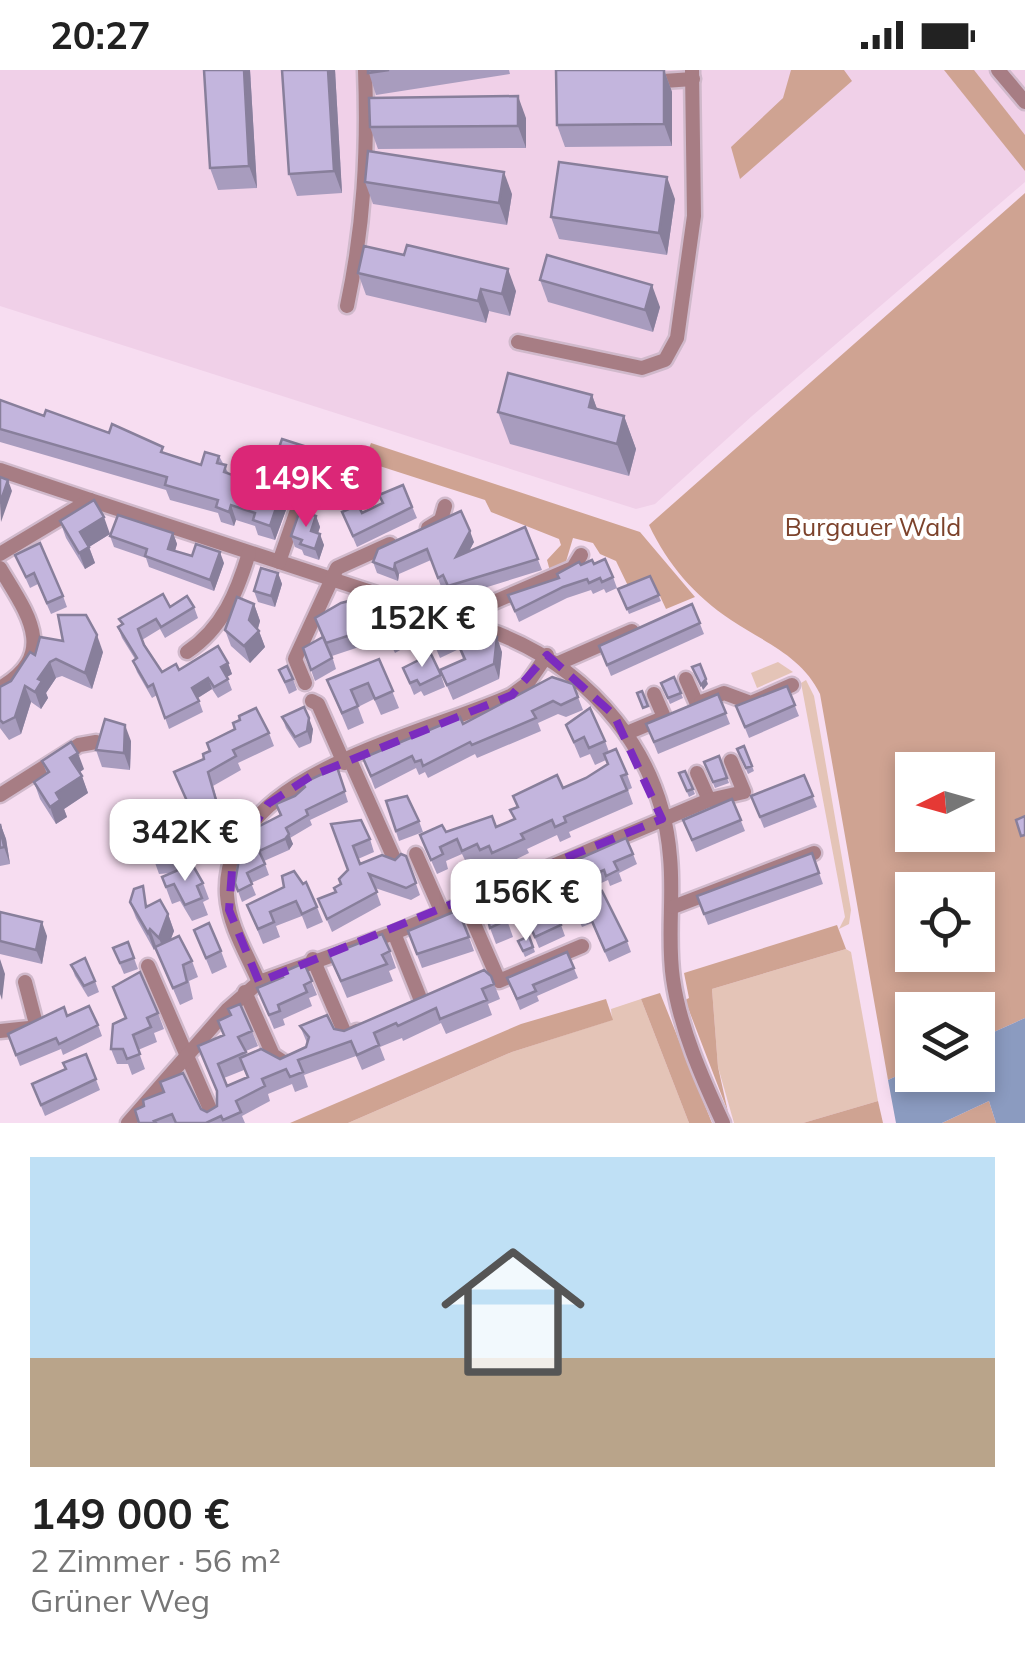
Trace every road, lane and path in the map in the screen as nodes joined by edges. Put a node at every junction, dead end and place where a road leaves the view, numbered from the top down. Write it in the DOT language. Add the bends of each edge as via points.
graph roads {
  1 [pos="365,70"];
  2 [pos="998,70"];
  3 [pos="692,75"];
  4 [pos="625,83"];
  5 [pos="1025,102"];
  6 [pos="347,306"];
  7 [pos="518,342"];
  8 [pos="0,470"];
  9 [pos="312,470"];
  10 [pos="90,500"];
  11 [pos="445,506"];
  12 [pos="419,532"];
  13 [pos="403,539"];
  14 [pos="249,553"];
  15 [pos="0,554"];
  16 [pos="581,555"];
  17 [pos="279,562"];
  18 [pos="0,568"];
  19 [pos="331,579"];
  20 [pos="454,619"];
  21 [pos="653,622"];
  22 [pos="188,652"];
  23 [pos="553,659"];
  24 [pos="686,679"];
  25 [pos="305,683"];
  26 [pos="792,685"];
  27 [pos="0,688"];
  28 [pos="654,694"];
  29 [pos="312,701"];
  30 [pos="696,704"];
  31 [pos="664,718"];
  32 [pos="626,733"];
  33 [pos="96,742"];
  34 [pos="347,761"];
  35 [pos="731,761"];
  36 [pos="697,773"];
  37 [pos="0,796"];
  38 [pos="709,800"];
  39 [pos="662,819"];
  40 [pos="416,854"];
  41 [pos="814,854"];
  42 [pos="396,862"];
  43 [pos="466,903"];
  44 [pos="673,907"];
  45 [pos="442,913"];
  46 [pos="394,933"];
  47 [pos="582,946"];
  48 [pos="313,959"];
  49 [pos="148,966"];
  50 [pos="495,971"];
  51 [pos="477,979"];
  52 [pos="25,982"];
  53 [pos="259,982"];
  54 [pos="244,992"];
  55 [pos="440,995"];
  56 [pos="422,1003"];
  57 [pos="407,1010"];
  58 [pos="376,1023"];
  59 [pos="0,1030"];
  60 [pos="187,1054"];
  61 [pos="304,1055"];
  62 [pos="213,1116"];
  63 [pos="128,1123"];
  64 [pos="722,1123"];
  1 -- 6 [label="street" via="368,156"];
  2 -- 5 [label="street"];
  3 -- 4 [label="street"];
  3 -- 7 [label="street" via="694,216 675,349 642,368"];
  8 -- 10 [label="street"];
  9 -- 17 [label="street"];
  10 -- 14 [label="street"];
  10 -- 15 [label="street"];
  11 -- 12 [label="street" via="441,520"];
  13 -- 19 [label="street" via="337,568"];
  14 -- 17 [label="street"];
  14 -- 22 [label="street" via="224,615"];
  16 -- 20 [label="street" via="573,568"];
  17 -- 19 [label="street"];
  18 -- 27 [label="street" via="34,636 22,672"];
  19 -- 20 [label="street"];
  19 -- 25 [label="street" via="295,660"];
  20 -- 23 [label="street"];
  21 -- 23 [label="street"];
  23 -- 32 [label="street" via="584,681"];
  23 -- 34 [label="street" via="512,694"];
  24 -- 30 [label="street"];
  26 -- 30 [label="street" via="752,703 724,693"];
  28 -- 31 [label="street"];
  29 -- 34 [label="street"];
  30 -- 31 [label="street"];
  31 -- 32 [label="street"];
  32 -- 39 [label="street"];
  33 -- 37 [label="street" via="79,745"];
  34 -- 42 [label="street"];
  34 -- 53 [label="street" via="268,804 233,857 229,910"];
  35 -- 38 [label="street" via="744,792"];
  36 -- 38 [label="street"];
  38 -- 39 [label="street"];
  39 -- 43 [label="street"];
  39 -- 44 [label="street"];
  40 -- 45 [label="street"];
  41 -- 44 [label="street"];
  43 -- 45 [label="street"];
  43 -- 50 [label="street"];
  44 -- 64 [label="street" via="677,1002"];
  45 -- 46 [label="street"];
  46 -- 48 [label="street"];
  46 -- 56 [label="street"];
  47 -- 50 [label="street" via="499,981"];
  48 -- 53 [label="street"];
  48 -- 58 [label="street" via="346,1036"];
  49 -- 60 [label="street"];
  50 -- 51 [label="street"];
  52 -- 59 [label="street" via="41,1022"];
  53 -- 54 [label="street"];
  54 -- 60 [label="street"];
  54 -- 61 [label="street" via="275,1058 285,1063"];
  55 -- 56 [label="street"];
  56 -- 57 [label="street"];
  60 -- 62 [label="street"];
  60 -- 63 [label="street"];
}
